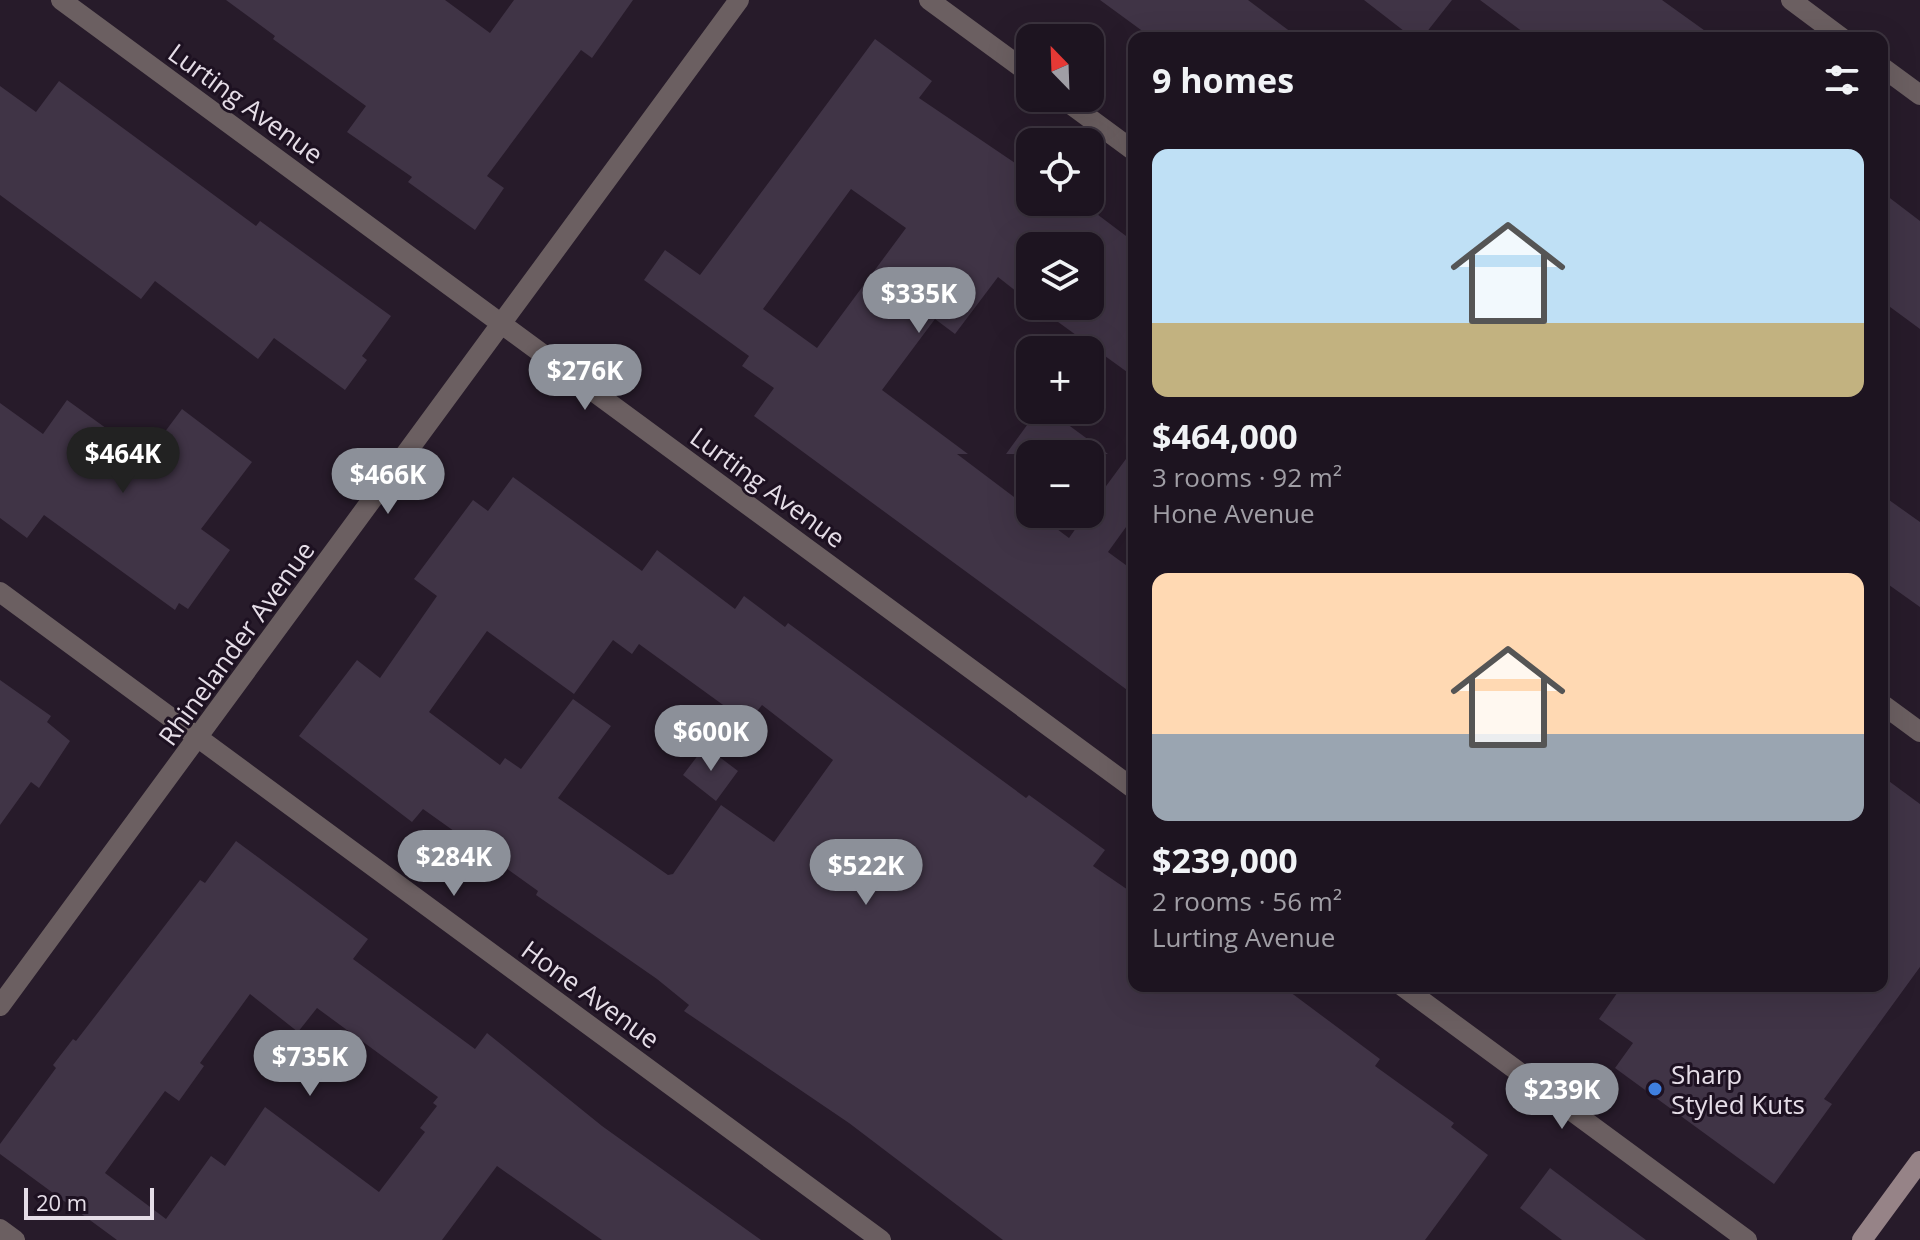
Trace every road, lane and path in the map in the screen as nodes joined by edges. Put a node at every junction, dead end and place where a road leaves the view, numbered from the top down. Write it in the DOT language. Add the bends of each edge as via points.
graph roads {
  1 [pos="61,0"];
  2 [pos="739,0"];
  3 [pos="929,0"];
  4 [pos="1791,0"];
  5 [pos="1834,32"];
  6 [pos="1016,64"];
  7 [pos="1888,71"];
  8 [pos="1920,95"];
  9 [pos="1081,112"];
  10 [pos="1128,147"];
  11 [pos="501,324"];
  12 [pos="0,592"];
  13 [pos="1888,708"];
  14 [pos="1920,732"];
  15 [pos="198,737"];
  16 [pos="1128,785"];
  17 [pos="1410,992"];
  18 [pos="0,1006"];
  19 [pos="1920,1161"];
  20 [pos="0,1229"];
  21 [pos="15,1240"];
  22 [pos="881,1240"];
  23 [pos="1747,1240"];
  24 [pos="1862,1240"];
  1 -- 11 [label="street, Lurting Avenue"];
  2 -- 11 [label="street, Rhinelander Avenue"];
  3 -- 6 [label="street"];
  4 -- 5 [label="street"];
  7 -- 8 [label="street"];
  9 -- 10 [label="street"];
  11 -- 15 [label="street, Rhinelander Avenue"];
  11 -- 16 [label="street, Lurting Avenue"];
  12 -- 15 [label="street, Hone Avenue"];
  13 -- 14 [label="street"];
  15 -- 18 [label="street, Rhinelander Avenue"];
  15 -- 22 [label="street, Hone Avenue"];
  17 -- 23 [label="street"];
  19 -- 24 [label="main road"];
  20 -- 21 [label="street"];
}
